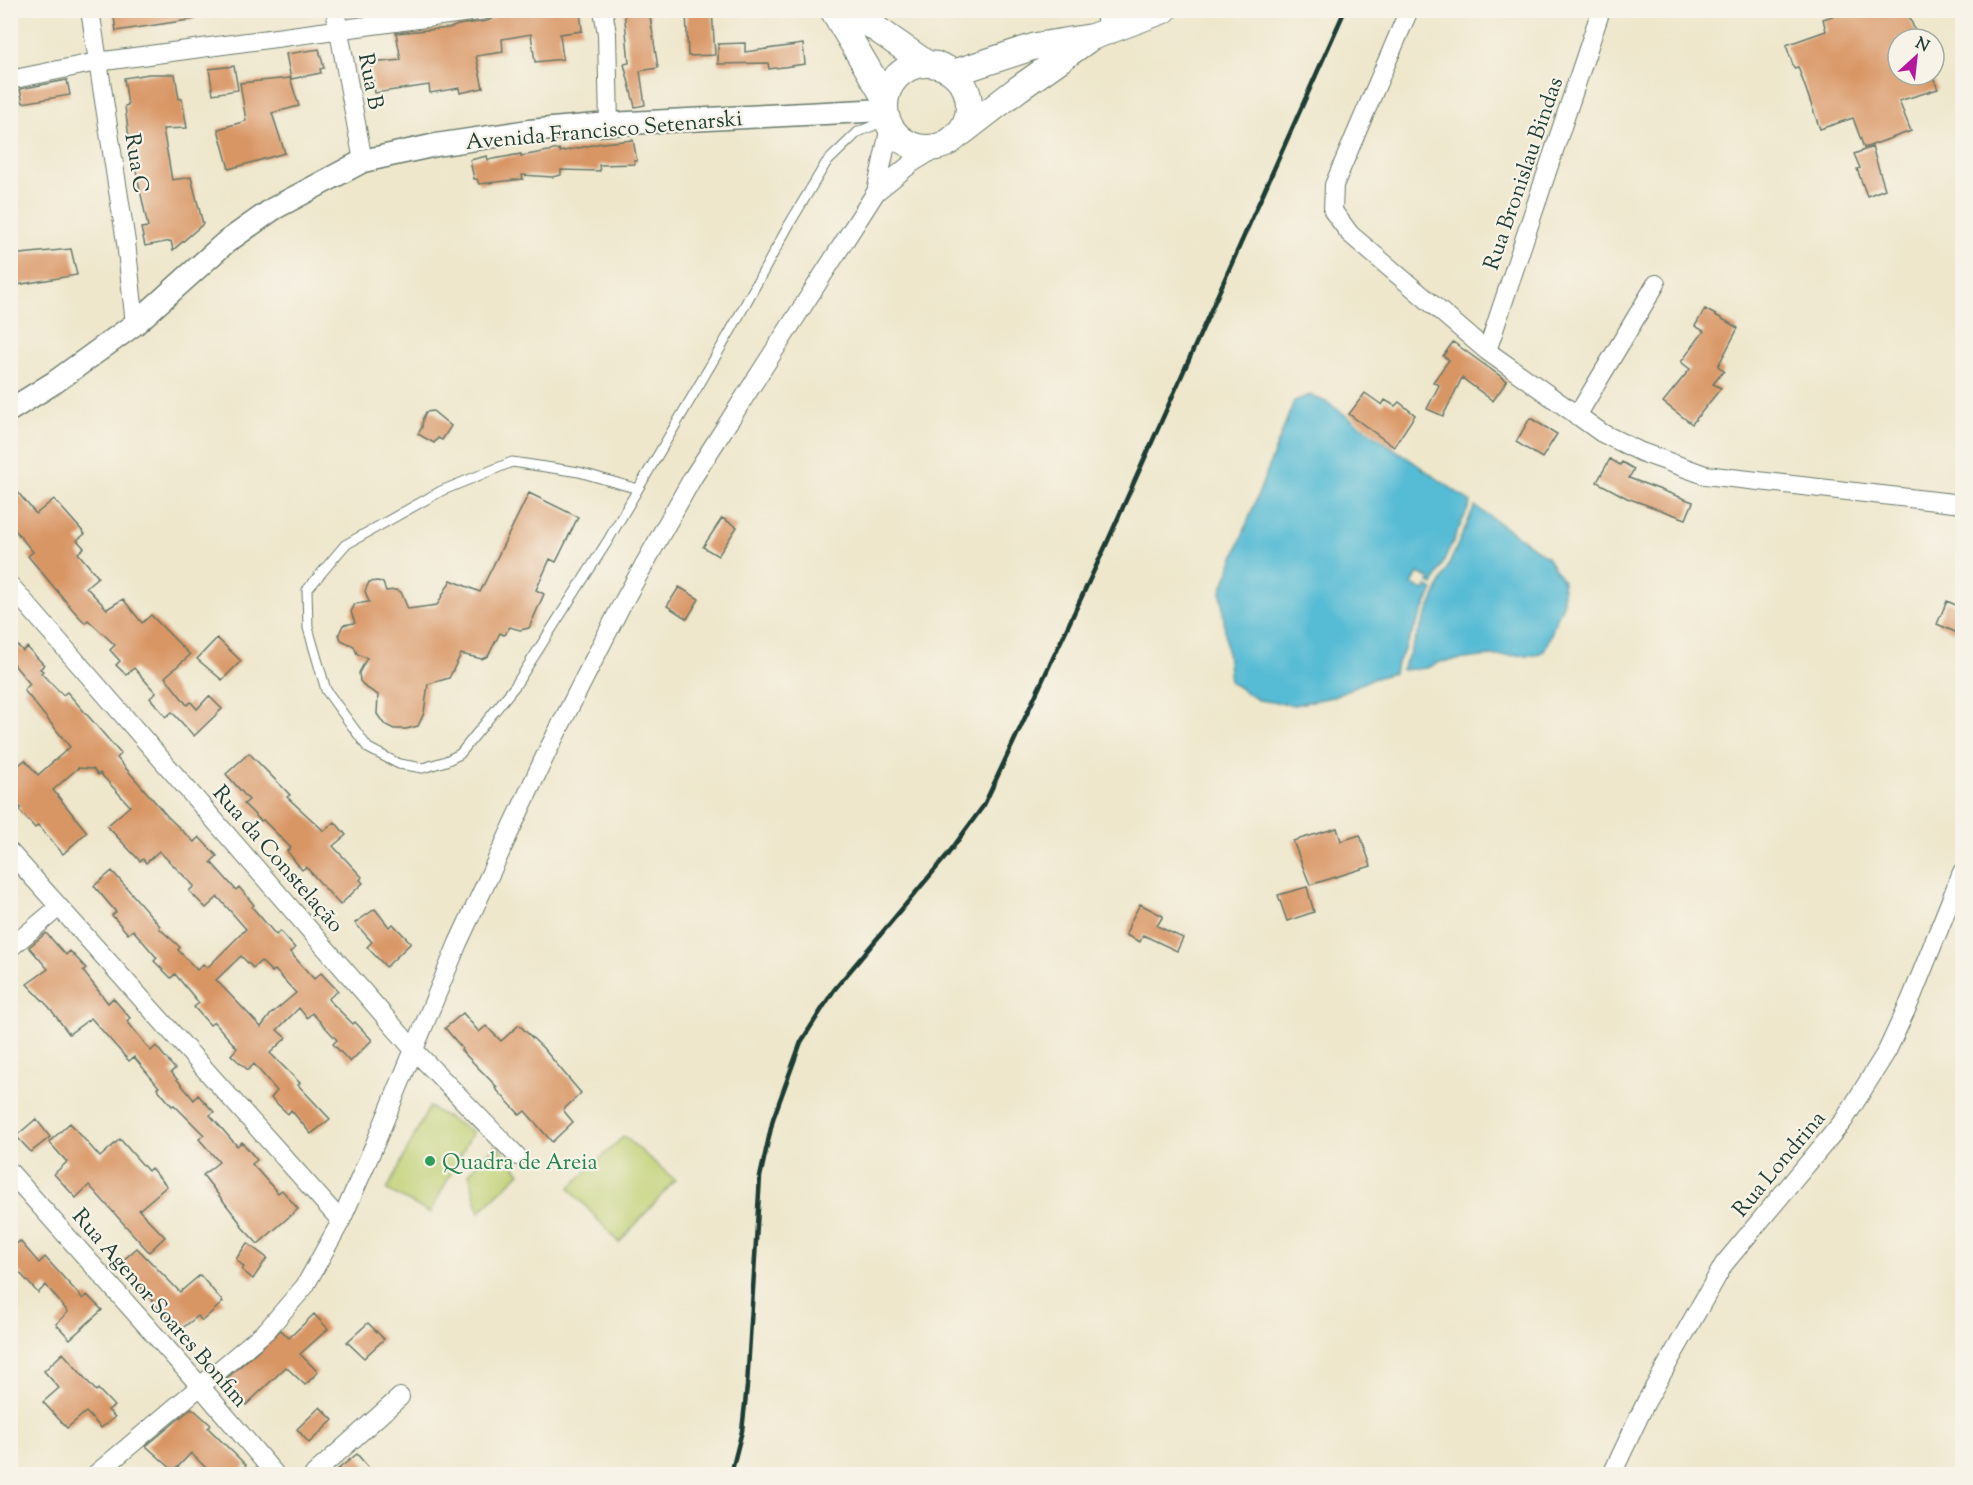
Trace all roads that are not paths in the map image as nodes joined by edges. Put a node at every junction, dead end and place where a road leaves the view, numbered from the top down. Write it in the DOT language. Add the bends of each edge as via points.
graph roads {
  1 [pos="90,10"];
  2 [pos="335,10"];
  3 [pos="485,10"];
  4 [pos="603,10"];
  5 [pos="833,10"];
  6 [pos="854,10"];
  7 [pos="1164,10"];
  8 [pos="1409,10"];
  9 [pos="1601,10"];
  10 [pos="1102,26"];
  11 [pos="338,31"];
  12 [pos="97,62"];
  13 [pos="927,64"];
  14 [pos="953,73"];
  15 [pos="10,80"];
  16 [pos="887,114"];
  17 [pos="609,124"];
  18 [pos="961,133"];
  19 [pos="938,147"];
  20 [pos="363,161"];
  21 [pos="876,192"];
  22 [pos="1656,284"];
  23 [pos="135,324"];
  24 [pos="1487,351"];
  25 [pos="10,410"];
  26 [pos="1577,416"];
  27 [pos="638,489"];
  28 [pos="1962,504"];
  29 [pos="10,585"];
  30 [pos="10,852"];
  31 [pos="1962,872"];
  32 [pos="58,907"];
  33 [pos="10,948"];
  34 [pos="414,1050"];
  35 [pos="517,1156"];
  36 [pos="10,1172"];
  37 [pos="341,1221"];
  38 [pos="201,1387"];
  39 [pos="400,1397"];
  40 [pos="96,1474"];
  41 [pos="275,1474"];
  42 [pos="314,1474"];
  43 [pos="1612,1474"];
  1 -- 12 [label="street, Rua C"];
  2 -- 11 [label="street, Rua B"];
  3 -- 11 [label="street"];
  4 -- 17 [label="street"];
  5 -- 16 [label="main road"];
  6 -- 13 [label="main road"];
  7 -- 10 [label="main road"];
  8 -- 24 [label="street" via="1334,185 1333,211 1350,234"];
  9 -- 24 [label="street, Rua Bronislau Bindas"];
  10 -- 14 [label="main road"];
  10 -- 18 [label="main road"];
  11 -- 12 [label="street"];
  11 -- 20 [label="street, Rua B"];
  12 -- 15 [label="street"];
  12 -- 23 [label="street, Rua C"];
  13 -- 14 [label="main road"];
  13 -- 16 [label="main road" via="900,73 891,84"];
  14 -- 18 [label="main road" via="963,82 970,108"];
  16 -- 17 [label="street, Avenida Francisco Setenarski"];
  16 -- 19 [label="main road" via="898,137 910,145"];
  16 -- 21 [label="street"];
  16 -- 27 [label="lane" via="858,132 826,163"];
  17 -- 20 [label="street, Avenida Francisco Setenarski" via="448,143"];
  18 -- 19 [label="main road"];
  19 -- 21 [label="street"];
  20 -- 23 [label="street, Avenida Francisco Setenarski" via="273,209 235,236"];
  21 -- 34 [label="street" via="692,479 621,606 547,752 458,943"];
  22 -- 26 [label="street"];
  23 -- 25 [label="street, Avenida Francisco Setenarski"];
  24 -- 26 [label="street"];
  26 -- 28 [label="street" via="1641,452 1706,475"];
  27 -- 27 [label="lane" via="515,686 460,754 423,768 399,764 368,748 326,690 308,627 307,590 345,545 441,491 513,462 579,472"];
  29 -- 34 [label="street, Rua da Constelação"];
  30 -- 32 [label="street"];
  31 -- 43 [label="street, Rua Londrina" via="1887,1051 1845,1120 1724,1264 1646,1402"];
  32 -- 33 [label="street"];
  32 -- 37 [label="street"];
  34 -- 35 [label="street, Rua da Constelação"];
  34 -- 37 [label="street"];
  36 -- 38 [label="street, Rua Agenor Soares Bonfim"];
  37 -- 38 [label="street" via="305,1286 267,1330"];
  38 -- 40 [label="street"];
  38 -- 41 [label="street, Rua Agenor Soares Bonfim"];
  39 -- 42 [label="street"];
}
